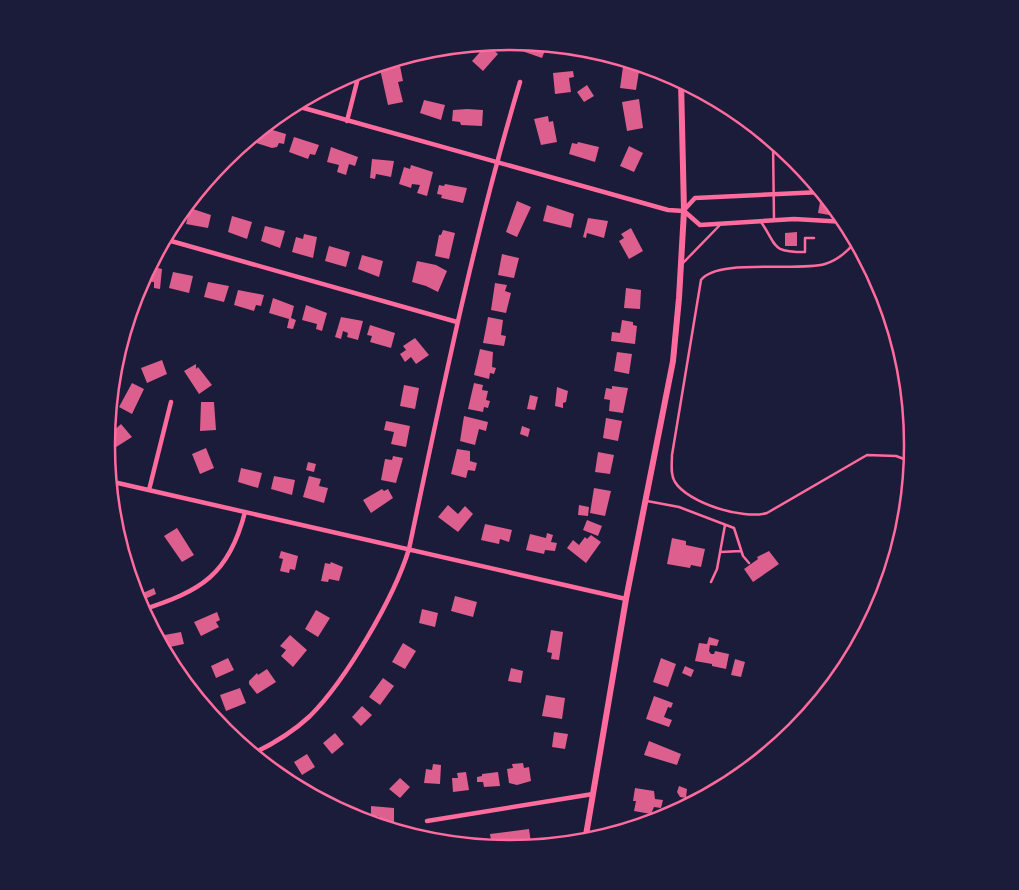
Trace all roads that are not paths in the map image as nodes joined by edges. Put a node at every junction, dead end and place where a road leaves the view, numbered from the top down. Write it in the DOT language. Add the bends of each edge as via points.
graph roads {
  1 [pos="357,80"];
  2 [pos="520,82"];
  3 [pos="681,90"];
  4 [pos="304,108"];
  5 [pos="347,121"];
  6 [pos="773,151"];
  7 [pos="496,162"];
  8 [pos="813,193"];
  9 [pos="774,196"];
  10 [pos="684,211"];
  11 [pos="774,220"];
  12 [pos="761,221"];
  13 [pos="835,221"];
  14 [pos="719,226"];
  15 [pos="814,238"];
  16 [pos="170,242"];
  17 [pos="851,246"];
  18 [pos="681,266"];
  19 [pos="457,322"];
  20 [pos="172,402"];
  21 [pos="904,459"];
  22 [pos="116,483"];
  23 [pos="149,490"];
  24 [pos="645,500"];
  25 [pos="245,512"];
  26 [pos="725,525"];
  27 [pos="409,549"];
  28 [pos="741,551"];
  29 [pos="720,552"];
  30 [pos="749,563"];
  31 [pos="711,582"];
  32 [pos="626,599"];
  33 [pos="150,607"];
  34 [pos="259,750"];
  35 [pos="593,794"];
  36 [pos="427,821"];
  37 [pos="587,832"];
  1 -- 5 [label="street"];
  2 -- 7 [label="street"];
  3 -- 10 [label="main road"];
  4 -- 5 [label="street"];
  5 -- 7 [label="street"];
  6 -- 9 [label="lane"];
  7 -- 10 [label="street" via="664,209"];
  7 -- 19 [label="street"];
  8 -- 9 [label="street"];
  9 -- 10 [label="street" via="695,198"];
  9 -- 11 [label="lane"];
  10 -- 14 [label="street" via="700,226"];
  10 -- 18 [label="main road"];
  11 -- 12 [label="street"];
  11 -- 13 [label="street"];
  12 -- 14 [label="street"];
  12 -- 15 [label="lane" via="771,242 783,252 805,252 805,238"];
  14 -- 18 [label="lane"];
  16 -- 19 [label="street"];
  17 -- 21 [label="lane" via="826,264 803,268 723,268 705,275 672,455 673,477 690,496 727,511 757,516 867,455"];
  18 -- 24 [label="main road" via="673,361"];
  19 -- 27 [label="street"];
  20 -- 23 [label="street"];
  22 -- 23 [label="street"];
  23 -- 25 [label="street"];
  24 -- 26 [label="lane" via="679,507"];
  24 -- 32 [label="main road"];
  25 -- 27 [label="street"];
  25 -- 33 [label="street" via="239,537 225,562 204,582 179,598"];
  26 -- 28 [label="lane" via="734,528"];
  26 -- 29 [label="lane"];
  27 -- 32 [label="street"];
  27 -- 34 [label="street" via="401,574 369,634 321,704 292,730"];
  28 -- 29 [label="lane"];
  28 -- 30 [label="lane"];
  29 -- 31 [label="lane"];
  32 -- 35 [label="main road"];
  35 -- 36 [label="street"];
  35 -- 37 [label="main road"];
}
